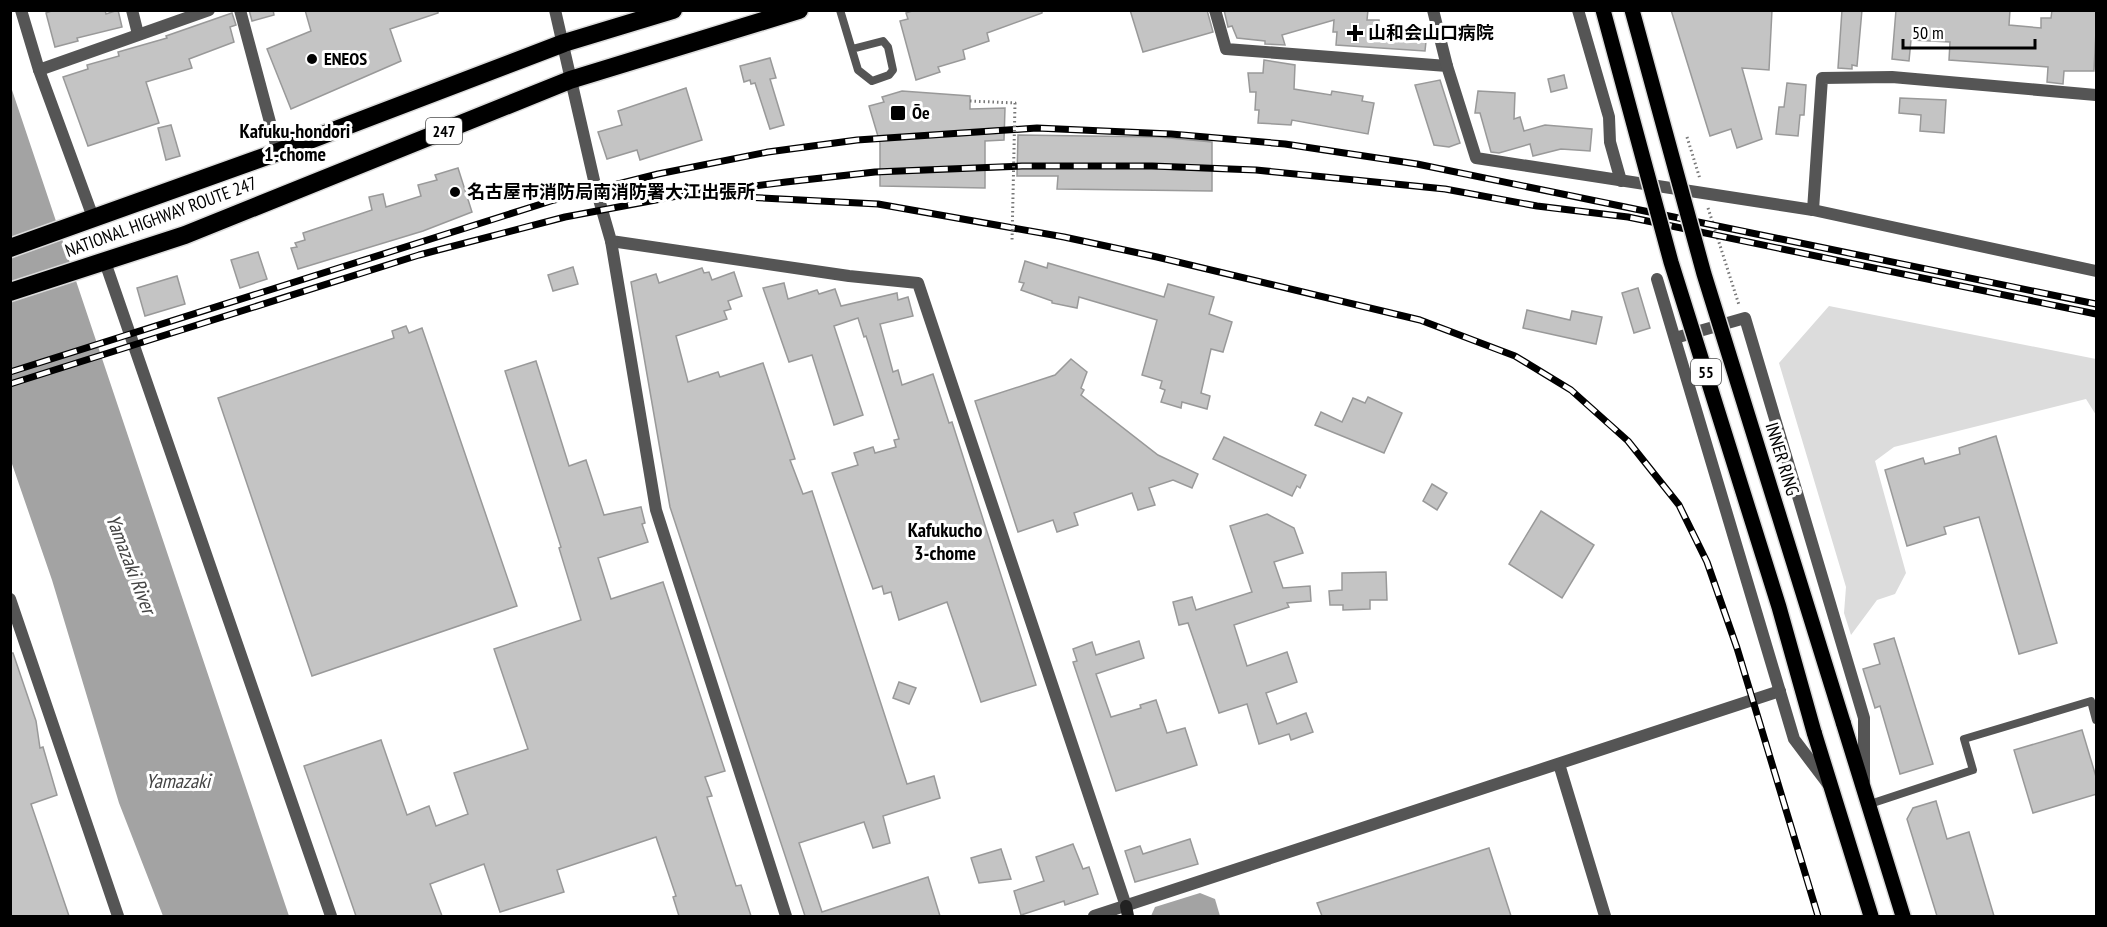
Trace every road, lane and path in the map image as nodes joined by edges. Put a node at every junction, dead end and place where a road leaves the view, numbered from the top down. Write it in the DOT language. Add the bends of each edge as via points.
graph roads {
  1 [pos="21,10"];
  2 [pos="132,10"];
  3 [pos="209,10"];
  4 [pos="240,10"];
  5 [pos="555,10"];
  6 [pos="673,10"];
  7 [pos="799,10"];
  8 [pos="840,10"];
  9 [pos="1215,10"];
  10 [pos="1433,10"];
  11 [pos="1578,10"];
  12 [pos="1603,10"];
  13 [pos="1632,10"];
  14 [pos="138,34"];
  15 [pos="564,43"];
  16 [pos="852,49"];
  17 [pos="1447,66"];
  18 [pos="39,70"];
  19 [pos="570,80"];
  20 [pos="2097,95"];
  21 [pos="970,100"];
  22 [pos="1687,137"];
  23 [pos="278,152"];
  24 [pos="1621,181"];
  25 [pos="1700,181"];
  26 [pos="1706,201"];
  27 [pos="1813,210"];
  28 [pos="87,222"];
  29 [pos="611,241"];
  30 [pos="1012,241"];
  31 [pos="10,248"];
  32 [pos="99,264"];
  33 [pos="2097,271"];
  34 [pos="1657,279"];
  35 [pos="1732,288"];
  36 [pos="10,292"];
  37 [pos="1675,338"];
  38 [pos="10,599"];
  39 [pos="1780,691"];
  40 [pos="2097,720"];
  41 [pos="1559,764"];
  42 [pos="1830,787"];
  43 [pos="1864,791"];
  44 [pos="1876,802"];
  45 [pos="1127,911"];
  46 [pos="118,916"];
  47 [pos="331,916"];
  48 [pos="786,916"];
  49 [pos="1094,916"];
  50 [pos="1605,916"];
  51 [pos="1870,916"];
  52 [pos="1903,916"];
  1 -- 18 [label="street"];
  2 -- 14 [label="street"];
  3 -- 14 [label="street"];
  4 -- 23 [label="street"];
  5 -- 15 [label="street"];
  6 -- 15 [label="highway, NATIONAL HIGHWAY ROUTE 247 / 247"];
  7 -- 19 [label="highway, NATIONAL HIGHWAY ROUTE 247 / 247"];
  8 -- 16 [label="lane"];
  9 -- 17 [label="street" via="1226,49"];
  10 -- 17 [label="street"];
  11 -- 24 [label="street" via="1609,117 1610,142"];
  12 -- 42 [label="main road, 55, bridge" via="1671,262 1779,607"];
  13 -- 43 [label="main road, INNER RING / 55, bridge" via="1704,274"];
  14 -- 18 [label="street"];
  15 -- 19 [label="street"];
  15 -- 23 [label="highway, NATIONAL HIGHWAY ROUTE 247 / 247"];
  16 -- 16 [label="lane" via="883,41 893,70 872,81 858,70"];
  17 -- 24 [label="street" via="1476,158"];
  18 -- 28 [label="street"];
  19 -- 29 [label="street"];
  19 -- 32 [label="highway, NATIONAL HIGHWAY ROUTE 247 / 247" via="355,169"];
  20 -- 27 [label="street" via="1892,76 1822,78"];
  21 -- 30 [label="path, bridge" via="1015,103"];
  22 -- 25 [label="path"];
  23 -- 28 [label="highway, NATIONAL HIGHWAY ROUTE 247 / 247"];
  24 -- 27 [label="street"];
  26 -- 35 [label="path"];
  27 -- 33 [label="street"];
  28 -- 31 [label="highway, NATIONAL HIGHWAY ROUTE 247 / 247"];
  29 -- 45 [label="street" via="918,283"];
  29 -- 48 [label="street" via="656,510"];
  32 -- 36 [label="highway, NATIONAL HIGHWAY ROUTE 247 / 247"];
  32 -- 47 [label="street"];
  34 -- 37 [label="street"];
  37 -- 39 [label="street"];
  37 -- 43 [label="street" via="1745,318 1864,718"];
  38 -- 46 [label="street"];
  39 -- 41 [label="street"];
  39 -- 42 [label="street" via="1794,739"];
  40 -- 44 [label="lane" via="2091,701 1964,739 1973,770"];
  41 -- 45 [label="street"];
  41 -- 50 [label="street"];
  42 -- 51 [label="main road, 55"];
  43 -- 52 [label="main road, INNER RING / 55"];
  45 -- 49 [label="street"];
}
